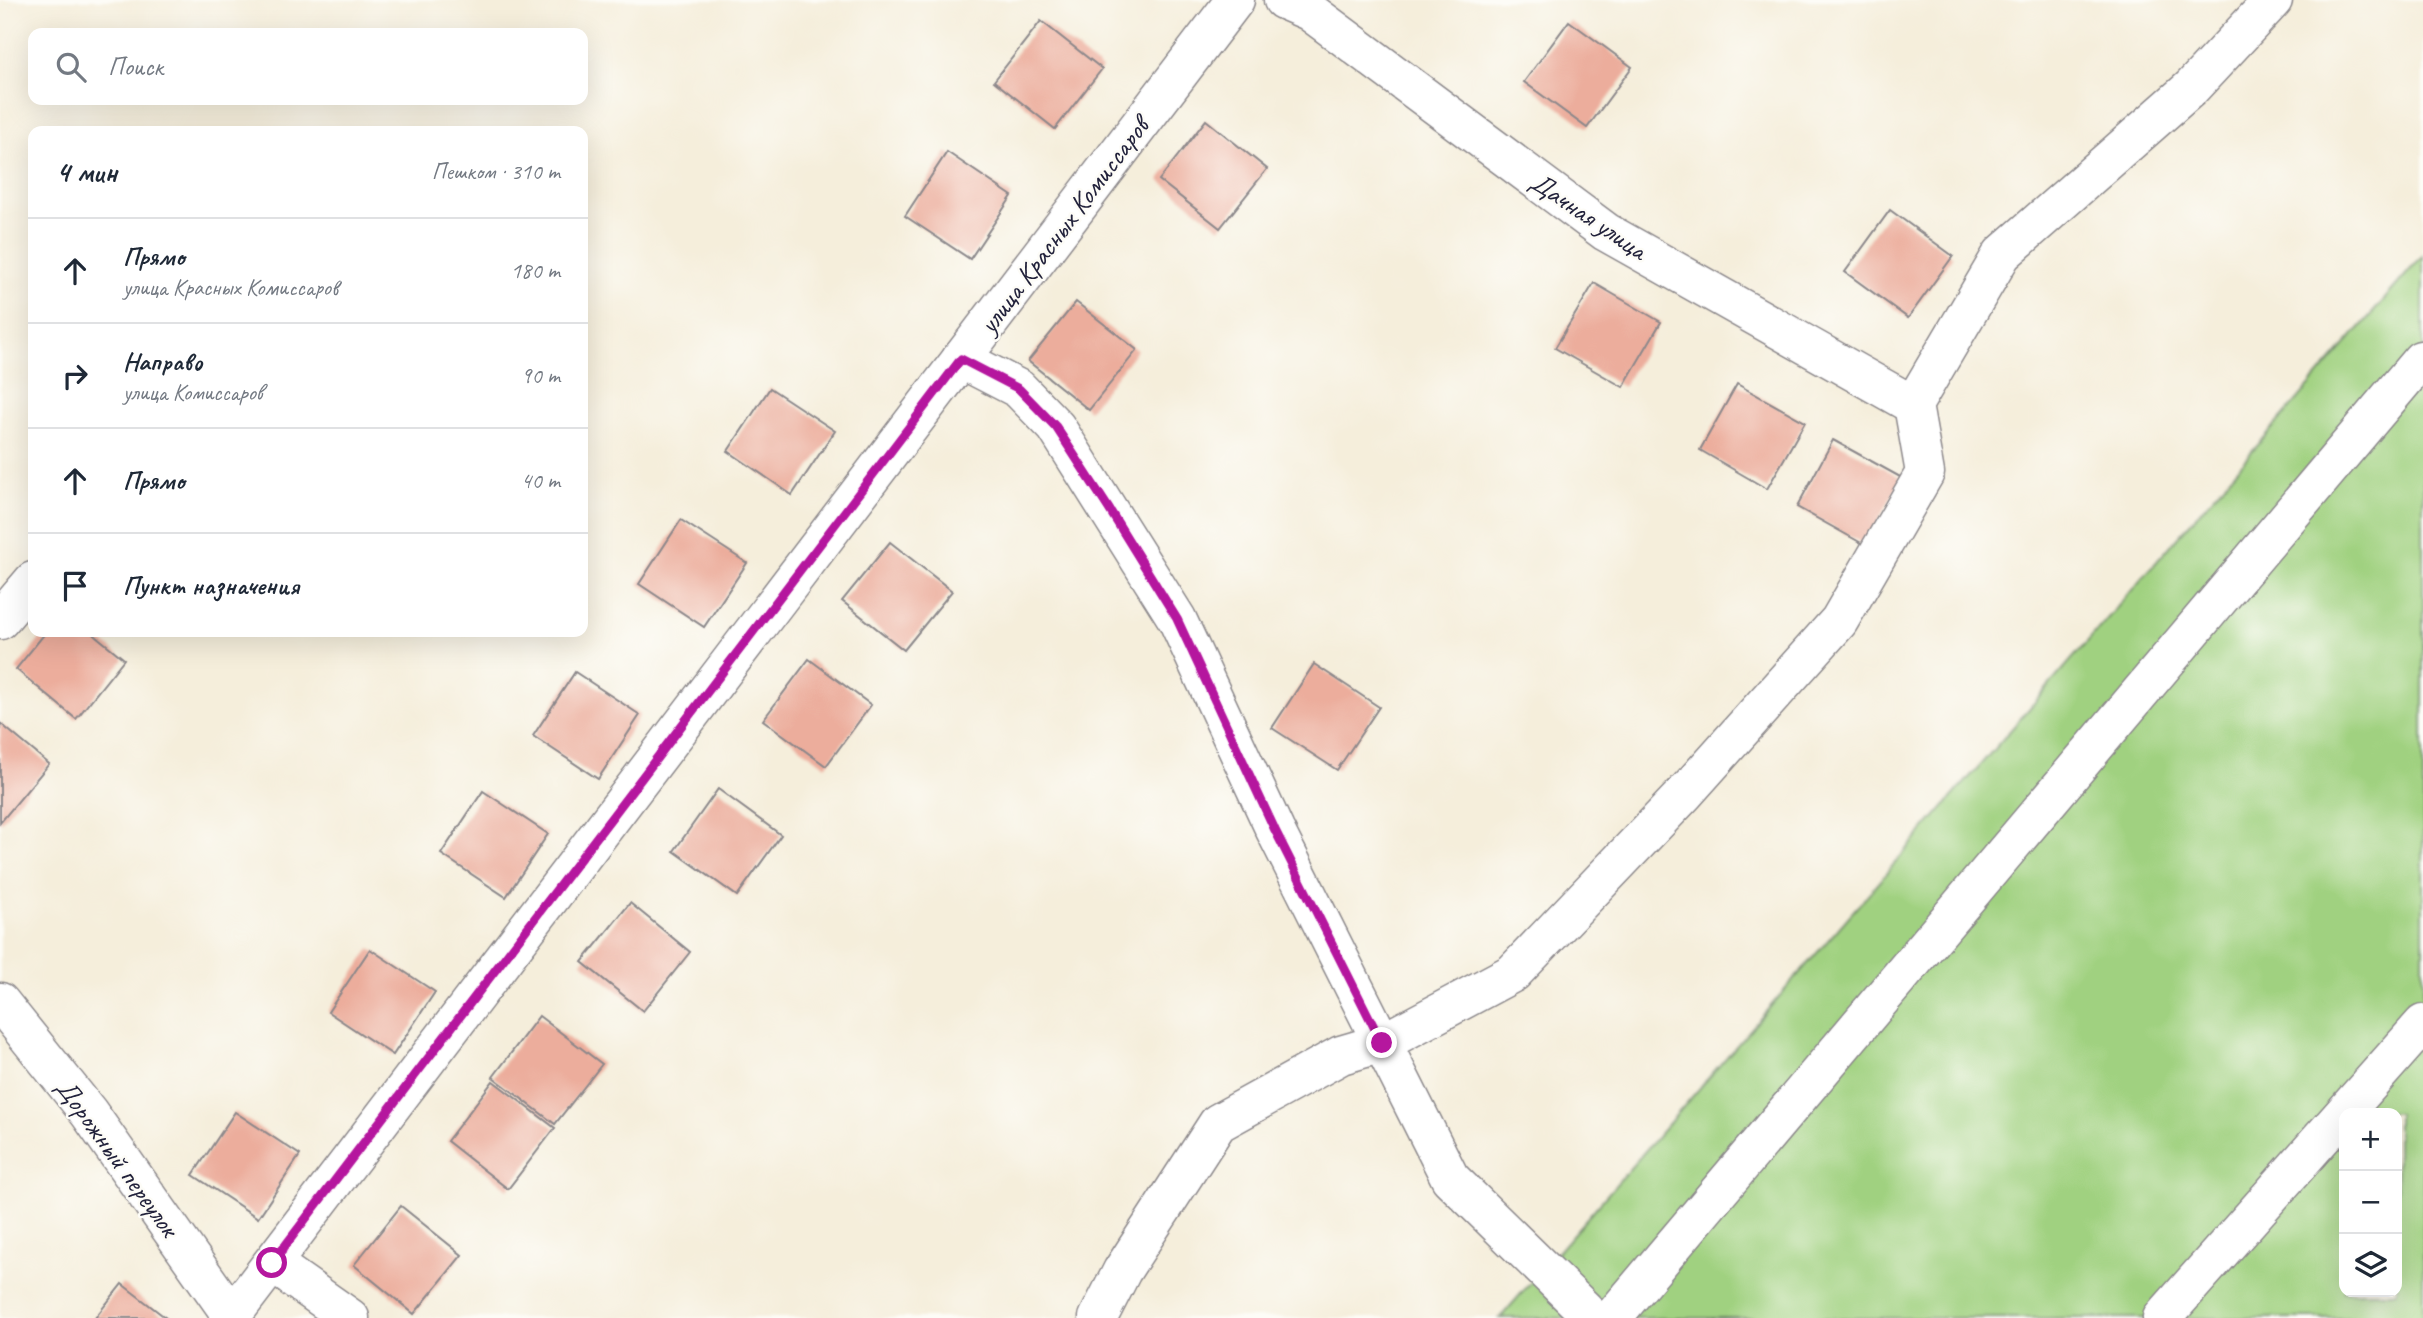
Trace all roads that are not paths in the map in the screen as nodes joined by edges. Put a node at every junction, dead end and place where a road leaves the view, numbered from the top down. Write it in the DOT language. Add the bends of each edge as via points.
graph roads {
  1 [pos="1235,0"];
  2 [pos="1283,0"];
  3 [pos="2273,0"];
  4 [pos="961,359"];
  5 [pos="2421,360"];
  6 [pos="1913,405"];
  7 [pos="28,587"];
  8 [pos="0,620"];
  9 [pos="0,1002"];
  10 [pos="2423,1024"];
  11 [pos="1382,1043"];
  12 [pos="272,1263"];
  13 [pos="1596,1315"];
  14 [pos="231,1317"];
  15 [pos="350,1318"];
  16 [pos="1098,1318"];
  17 [pos="2162,1318"];
  1 -- 4 [label="street, улица Красных Комиссаров"];
  2 -- 6 [label="street, Дачная улица" via="1309,11 1606,232"];
  3 -- 6 [label="street" via="2192,88 2002,254"];
  4 -- 11 [label="street" via="1019,389 1056,427 1177,619 1275,830"];
  4 -- 12 [label="street, улица Красных Комиссаров"];
  5 -- 13 [label="street"];
  6 -- 11 [label="street" via="1925,473 1839,621 1685,793 1513,973"];
  7 -- 8 [label="street"];
  9 -- 14 [label="street, Дорожный переулок" via="89,1114"];
  10 -- 17 [label="street"];
  11 -- 13 [label="street" via="1450,1178"];
  11 -- 16 [label="street" via="1341,1055 1218,1123 1122,1271"];
  12 -- 14 [label="street, улица Красных Комиссаров"];
  12 -- 15 [label="street"];
}
